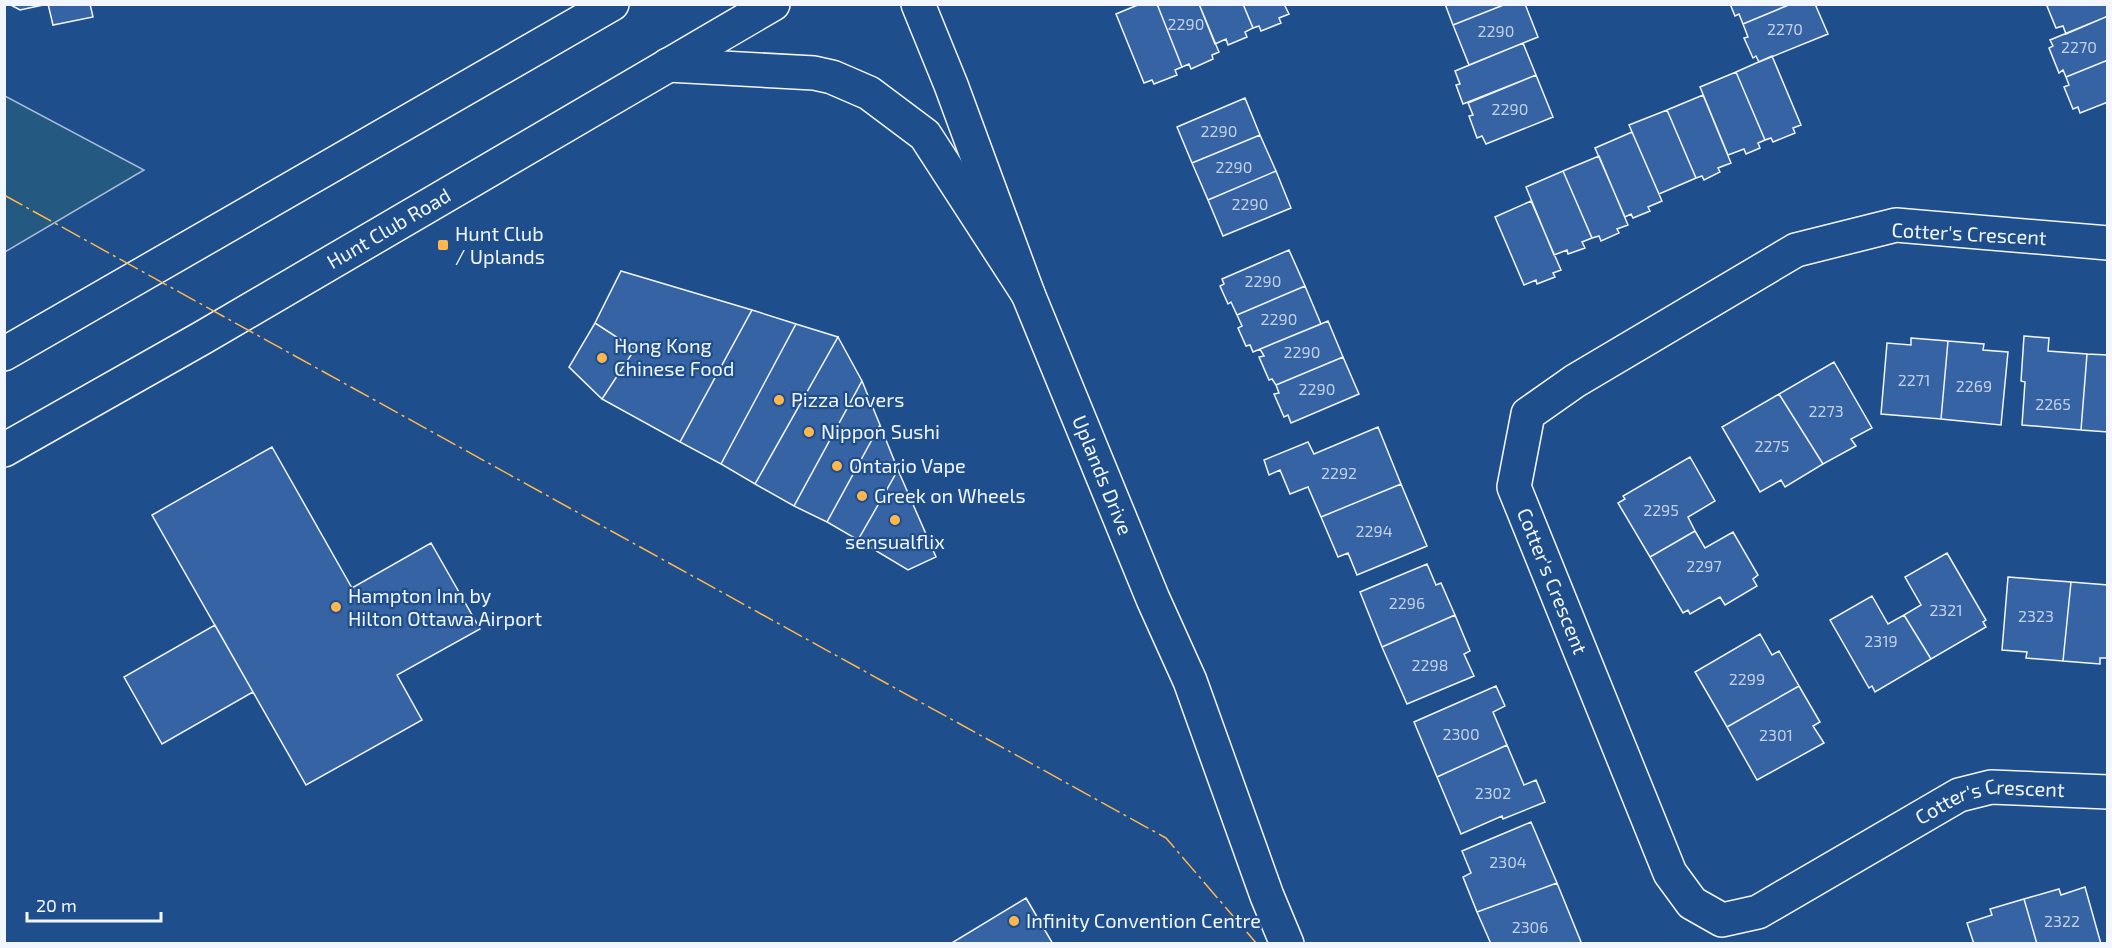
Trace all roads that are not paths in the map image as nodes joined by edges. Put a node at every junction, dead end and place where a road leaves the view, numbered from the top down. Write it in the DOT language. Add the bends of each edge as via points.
graph roads {
  1 [pos="612,4"];
  2 [pos="773,4"];
  3 [pos="918,4"];
  4 [pos="668,65"];
  5 [pos="2108,243"];
  6 [pos="1028,294"];
  7 [pos="4,354"];
  8 [pos="4,450"];
  9 [pos="2108,792"];
  10 [pos="1287,944"];
  1 -- 7 [label="main road"];
  2 -- 4 [label="main road, Hunt Club Road"];
  3 -- 6 [label="main road, Uplands Drive"];
  4 -- 6 [label="main road" via="814,73 869,93 925,135"];
  4 -- 8 [label="main road, Hunt Club Road"];
  5 -- 9 [label="main road, Cotter's Crescent" via="1896,225 1796,250 1575,381 1528,414 1514,487 1670,873 1692,903 1722,920 1758,912 1959,795 1991,787"];
  6 -- 10 [label="main road, Uplands Drive" via="1190,681"];
}
